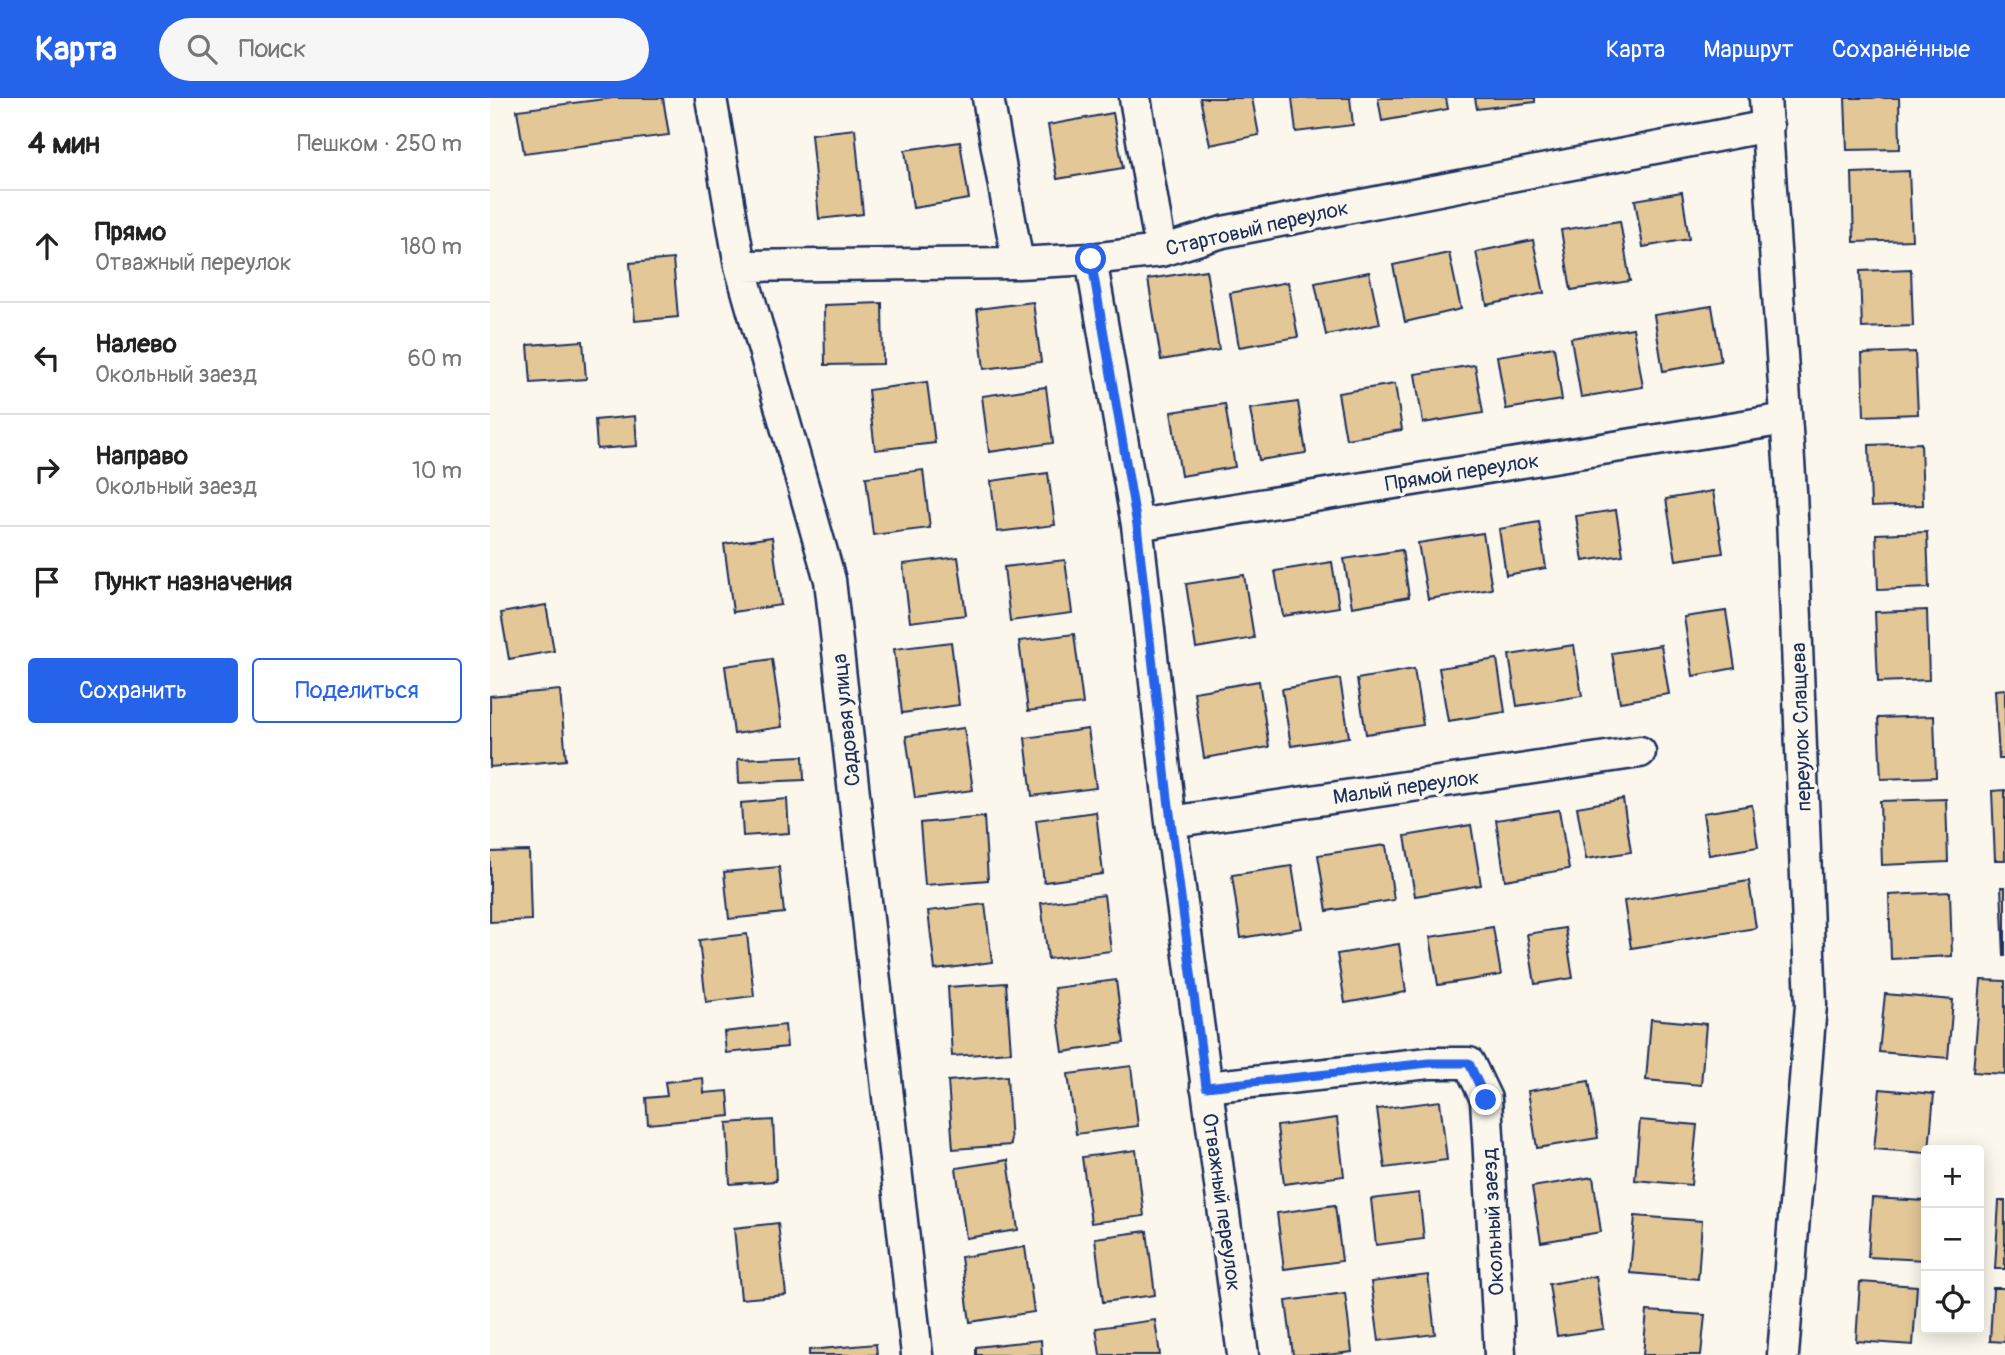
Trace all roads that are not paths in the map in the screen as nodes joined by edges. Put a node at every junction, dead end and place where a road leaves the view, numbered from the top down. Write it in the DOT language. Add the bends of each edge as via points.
graph roads {
  1 [pos="711,98"];
  2 [pos="988,98"];
  3 [pos="1135,98"];
  4 [pos="1766,112"];
  5 [pos="1161,251"];
  6 [pos="1091,259"];
  7 [pos="1018,263"];
  8 [pos="740,266"];
  9 [pos="1786,419"];
  10 [pos="1137,525"];
  11 [pos="1640,752"];
  12 [pos="1171,822"];
  13 [pos="1206,1087"];
  14 [pos="917,1355"];
  15 [pos="1243,1355"];
  16 [pos="1500,1355"];
  17 [pos="1783,1355"];
  1 -- 8 [label="street, Садовая улица"];
  2 -- 7 [label="street"];
  3 -- 5 [label="street"];
  4 -- 5 [label="street, Стартовый переулок" via="1223,232"];
  4 -- 9 [label="street, переулок Слащева"];
  5 -- 6 [label="street, Стартовый переулок"];
  6 -- 7 [label="street, Стартовый переулок"];
  6 -- 10 [label="street, Отважный переулок"];
  7 -- 8 [label="street, Стартовый переулок"];
  8 -- 14 [label="street, Садовая улица" via="830,580"];
  9 -- 10 [label="street, Прямой переулок"];
  9 -- 17 [label="street, переулок Слащева" via="1811,1004"];
  10 -- 12 [label="street, Отважный переулок"];
  11 -- 12 [label="street, Малый переулок"];
  12 -- 13 [label="street, Отважный переулок"];
  13 -- 15 [label="street, Отважный переулок"];
  13 -- 16 [label="street, Окольный заезд" via="1429,1063 1469,1063 1486,1100"];
}
